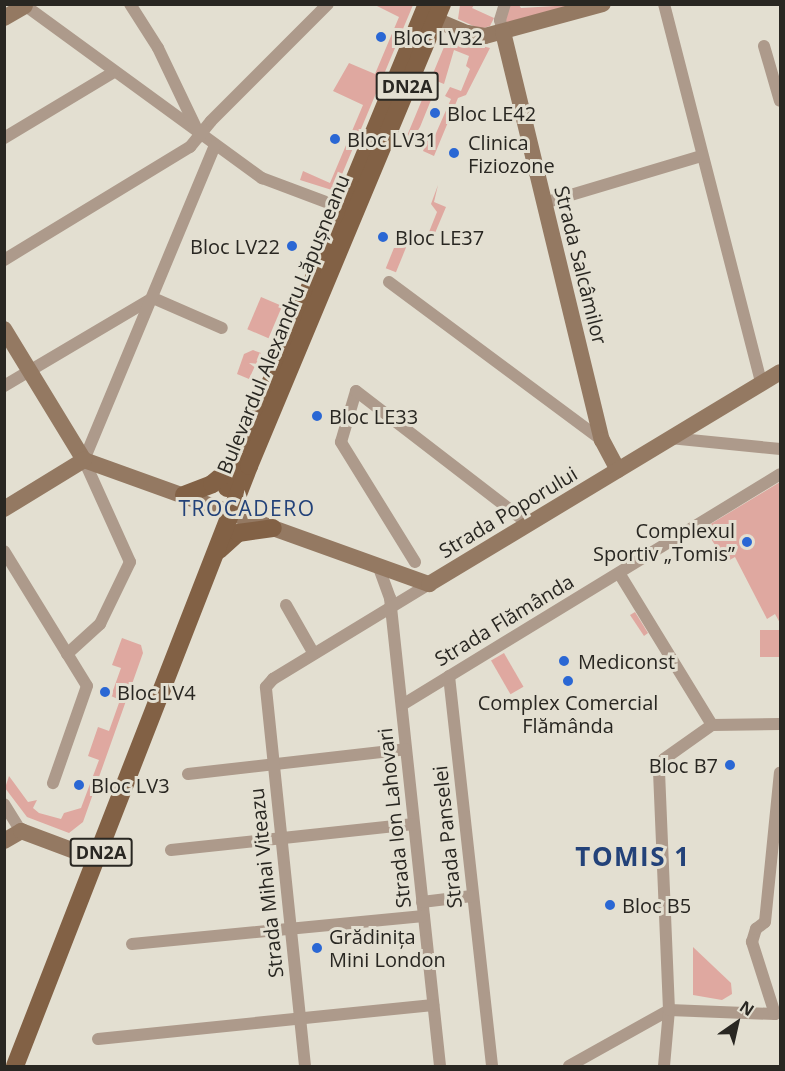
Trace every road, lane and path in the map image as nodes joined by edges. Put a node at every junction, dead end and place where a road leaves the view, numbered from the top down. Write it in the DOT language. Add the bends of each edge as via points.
graph roads {
  1 [pos="130,4"];
  2 [pos="328,4"];
  3 [pos="505,4"];
  4 [pos="603,4"];
  5 [pos="664,4"];
  6 [pos="25,5"];
  7 [pos="435,10"];
  8 [pos="4,18"];
  9 [pos="503,32"];
  10 [pos="764,46"];
  11 [pos="114,72"];
  12 [pos="780,101"];
  13 [pos="200,136"];
  14 [pos="4,138"];
  15 [pos="215,146"];
  16 [pos="702,156"];
  17 [pos="544,203"];
  18 [pos="342,208"];
  19 [pos="4,260"];
  20 [pos="389,282"];
  21 [pos="153,298"];
  22 [pos="222,328"];
  23 [pos="4,329"];
  24 [pos="30,370"];
  25 [pos="780,372"];
  26 [pos="761,383"];
  27 [pos="4,386"];
  28 [pos="670,438"];
  29 [pos="602,440"];
  30 [pos="780,449"];
  31 [pos="84,460"];
  32 [pos="237,461"];
  33 [pos="618,470"];
  34 [pos="780,474"];
  35 [pos="184,495"];
  36 [pos="4,509"];
  37 [pos="225,511"];
  38 [pos="529,524"];
  39 [pos="273,528"];
  40 [pos="4,551"];
  41 [pos="214,556"];
  42 [pos="363,562"];
  43 [pos="415,562"];
  44 [pos="380,568"];
  45 [pos="619,573"];
  46 [pos="429,584"];
  47 [pos="286,605"];
  48 [pos="386,611"];
  49 [pos="67,654"];
  50 [pos="314,654"];
  51 [pos="449,676"];
  52 [pos="265,695"];
  53 [pos="402,705"];
  54 [pos="780,724"];
  55 [pos="712,725"];
  56 [pos="406,749"];
  57 [pos="272,765"];
  58 [pos="780,773"];
  59 [pos="188,774"];
  60 [pos="53,783"];
  61 [pos="4,804"];
  62 [pos="414,824"];
  63 [pos="21,831"];
  64 [pos="280,839"];
  65 [pos="4,841"];
  66 [pos="171,850"];
  67 [pos="88,856"];
  68 [pos="472,896"];
  69 [pos="422,902"];
  70 [pos="424,915"];
  71 [pos="290,928"];
  72 [pos="132,944"];
  73 [pos="433,1005"];
  74 [pos="669,1010"];
  75 [pos="300,1019"];
  76 [pos="98,1039"];
  77 [pos="5,1066"];
  78 [pos="15,1066"];
  79 [pos="305,1066"];
  80 [pos="440,1066"];
  81 [pos="492,1066"];
  82 [pos="569,1066"];
  83 [pos="664,1066"];
  1 -- 13 [label="street" via="158,48"];
  2 -- 13 [label="street"];
  3 -- 9 [label="street" via="500,20"];
  4 -- 9 [label="street"];
  5 -- 16 [label="street"];
  6 -- 8 [label="street"];
  6 -- 11 [label="street"];
  7 -- 9 [label="street" via="477,36"];
  7 -- 18 [label="main road, Bulevardul Alexandru Lăpușneanu"];
  7 -- 37 [label="main road, Bulevardul Alexandru Lăpușneanu / DN2A"];
  9 -- 17 [label="street, Strada Salcâmilor"];
  10 -- 12 [label="street"];
  11 -- 13 [label="street"];
  11 -- 14 [label="street"];
  13 -- 15 [label="street"];
  13 -- 19 [label="street" via="190,147"];
  15 -- 18 [label="street" via="262,178"];
  15 -- 21 [label="street"];
  16 -- 17 [label="street"];
  16 -- 26 [label="street"];
  17 -- 29 [label="street, Strada Salcâmilor"];
  18 -- 32 [label="main road, Bulevardul Alexandru Lăpușneanu"];
  20 -- 29 [label="street"];
  21 -- 22 [label="street"];
  21 -- 24 [label="street"];
  21 -- 31 [label="street"];
  23 -- 24 [label="street"];
  24 -- 27 [label="street"];
  24 -- 31 [label="street"];
  25 -- 26 [label="street, Strada Poporului"];
  26 -- 28 [label="street, Strada Poporului"];
  28 -- 30 [label="street"];
  28 -- 33 [label="street, Strada Poporului"];
  29 -- 33 [label="street, Strada Salcâmilor"];
  31 -- 35 [label="street"];
  31 -- 36 [label="street"];
  31 -- 49 [label="street" via="130,561 100,624"];
  32 -- 35 [label="main road" via="213,484"];
  32 -- 37 [label="main road, Bulevardul Alexandru Lăpușneanu"];
  33 -- 38 [label="street, Strada Poporului"];
  34 -- 45 [label="street, Strada Flămânda"];
  35 -- 37 [label="street"];
  37 -- 39 [label="street"];
  37 -- 41 [label="main road, Bulevardul Alexandru Lăpușneanu / DN2A"];
  37 -- 67 [label="main road, Bulevardul Alexandru Lăpușneanu / DN2A"];
  38 -- 43 [label="street" via="356,391 340,442"];
  38 -- 46 [label="street, Strada Poporului"];
  39 -- 41 [label="main road" via="238,533"];
  39 -- 42 [label="street"];
  40 -- 49 [label="street"];
  41 -- 78 [label="main road, Bulevardul Alexandru Lăpușneanu / DN2A"];
  42 -- 44 [label="street"];
  42 -- 48 [label="street" via="381,592"];
  44 -- 46 [label="street"];
  44 -- 48 [label="street, Strada Ion Lahovari"];
  45 -- 51 [label="street, Strada Flămânda"];
  45 -- 55 [label="street"];
  46 -- 48 [label="street, Strada Poporului"];
  47 -- 50 [label="street"];
  48 -- 50 [label="street, Strada Poporului"];
  48 -- 53 [label="street, Strada Ion Lahovari"];
  49 -- 60 [label="street" via="87,686"];
  50 -- 52 [label="street, Strada Poporului" via="273,679"];
  51 -- 53 [label="street, Strada Flămânda"];
  51 -- 68 [label="street, Strada Panselei"];
  52 -- 57 [label="street, Strada Mihai Viteazu"];
  53 -- 56 [label="street, Strada Ion Lahovari"];
  54 -- 55 [label="street"];
  55 -- 74 [label="street" via="664,759 659,769"];
  56 -- 57 [label="street"];
  56 -- 62 [label="street, Strada Ion Lahovari"];
  57 -- 59 [label="street"];
  57 -- 64 [label="street, Strada Mihai Viteazu"];
  58 -- 74 [label="street" via="765,922 756,929 752,942 775,1014"];
  61 -- 63 [label="street"];
  62 -- 64 [label="street"];
  62 -- 69 [label="street, Strada Ion Lahovari"];
  63 -- 65 [label="street"];
  63 -- 67 [label="street"];
  64 -- 66 [label="street"];
  64 -- 71 [label="street, Strada Mihai Viteazu"];
  67 -- 77 [label="main road, Bulevardul Alexandru Lăpușneanu / DN2A"];
  68 -- 69 [label="street"];
  68 -- 81 [label="street, Strada Panselei"];
  69 -- 70 [label="street, Strada Ion Lahovari"];
  70 -- 71 [label="street"];
  70 -- 73 [label="street, Strada Ion Lahovari"];
  71 -- 72 [label="street"];
  71 -- 75 [label="street, Strada Mihai Viteazu"];
  73 -- 75 [label="street"];
  73 -- 80 [label="street, Strada Ion Lahovari"];
  74 -- 82 [label="street"];
  74 -- 83 [label="street"];
  75 -- 76 [label="street"];
  75 -- 79 [label="street, Strada Mihai Viteazu"];
}
